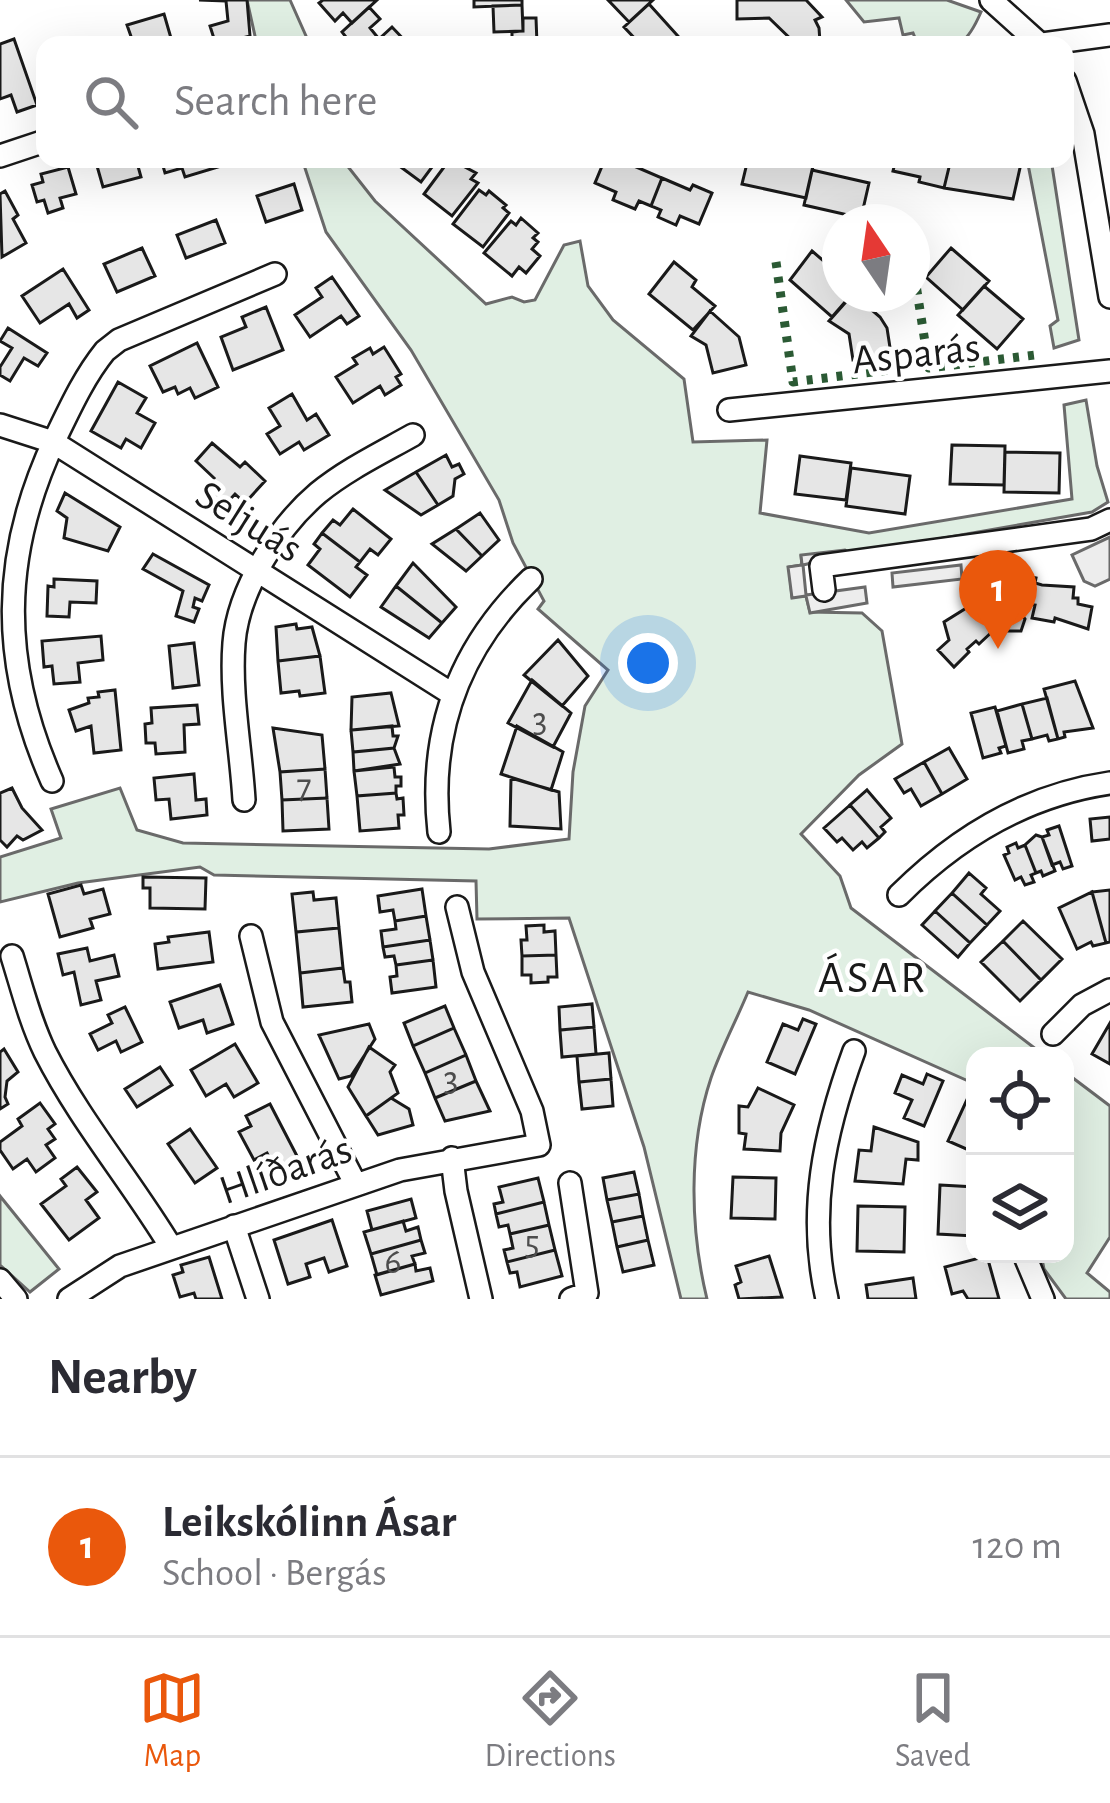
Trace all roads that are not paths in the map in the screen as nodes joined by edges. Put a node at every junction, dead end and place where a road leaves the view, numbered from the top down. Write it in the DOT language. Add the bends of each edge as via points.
graph roads {
  1 [pos="991,0"];
  2 [pos="1110,34"];
  3 [pos="1030,36"];
  4 [pos="1074,39"];
  5 [pos="1074,108"];
  6 [pos="36,144"];
  7 [pos="0,156"];
  8 [pos="275,274"];
  9 [pos="1110,297"];
  10 [pos="1110,371"];
  11 [pos="729,410"];
  12 [pos="0,425"];
  13 [pos="413,435"];
  14 [pos="53,442"];
  15 [pos="1110,520"];
  16 [pos="259,572"];
  17 [pos="531,579"];
  18 [pos="824,590"];
  19 [pos="452,694"];
  20 [pos="52,781"];
  21 [pos="1110,783"];
  22 [pos="244,800"];
  23 [pos="439,832"];
  24 [pos="899,895"];
  25 [pos="457,907"];
  26 [pos="251,936"];
  27 [pos="12,956"];
  28 [pos="1110,990"];
  29 [pos="1053,1034"];
  30 [pos="854,1051"];
  31 [pos="452,1158"];
  32 [pos="570,1183"];
  33 [pos="356,1185"];
  34 [pos="234,1226"];
  35 [pos="171,1247"];
  36 [pos="1028,1263"];
  37 [pos="0,1280"];
  38 [pos="582,1297"];
  39 [pos="16,1299"];
  40 [pos="69,1299"];
  41 [pos="258,1299"];
  42 [pos="481,1299"];
  43 [pos="827,1299"];
  44 [pos="1043,1299"];
  1 -- 3 [label="street"];
  2 -- 4 [label="street"];
  5 -- 9 [label="street"];
  6 -- 7 [label="street"];
  8 -- 14 [label="street" via="119,340"];
  10 -- 11 [label="street, Asparás"];
  12 -- 14 [label="street, Seljuás"];
  13 -- 16 [label="street" via="321,491"];
  14 -- 16 [label="street, Seljuás"];
  14 -- 20 [label="street" via="20,523 8,612 19,699"];
  15 -- 18 [label="street" via="821,566"];
  16 -- 19 [label="street, Seljuás"];
  16 -- 22 [label="street" via="234,645"];
  17 -- 19 [label="street" via="493,620"];
  19 -- 23 [label="street" via="437,762"];
  21 -- 24 [label="street" via="1003,816"];
  25 -- 31 [label="street, Hlíðarás" via="539,1145"];
  26 -- 33 [label="street" via="272,1022"];
  27 -- 35 [label="street" via="47,1054"];
  28 -- 29 [label="street"];
  30 -- 43 [label="street" via="818,1181"];
  31 -- 33 [label="street, Hlíðarás"];
  31 -- 42 [label="street"];
  32 -- 38 [label="street"];
  33 -- 34 [label="street, Hlíðarás"];
  34 -- 35 [label="street, Hlíðarás"];
  34 -- 41 [label="street"];
  35 -- 40 [label="street, Hlíðarás" via="120,1266"];
  36 -- 44 [label="street"];
  37 -- 39 [label="street"];
}
